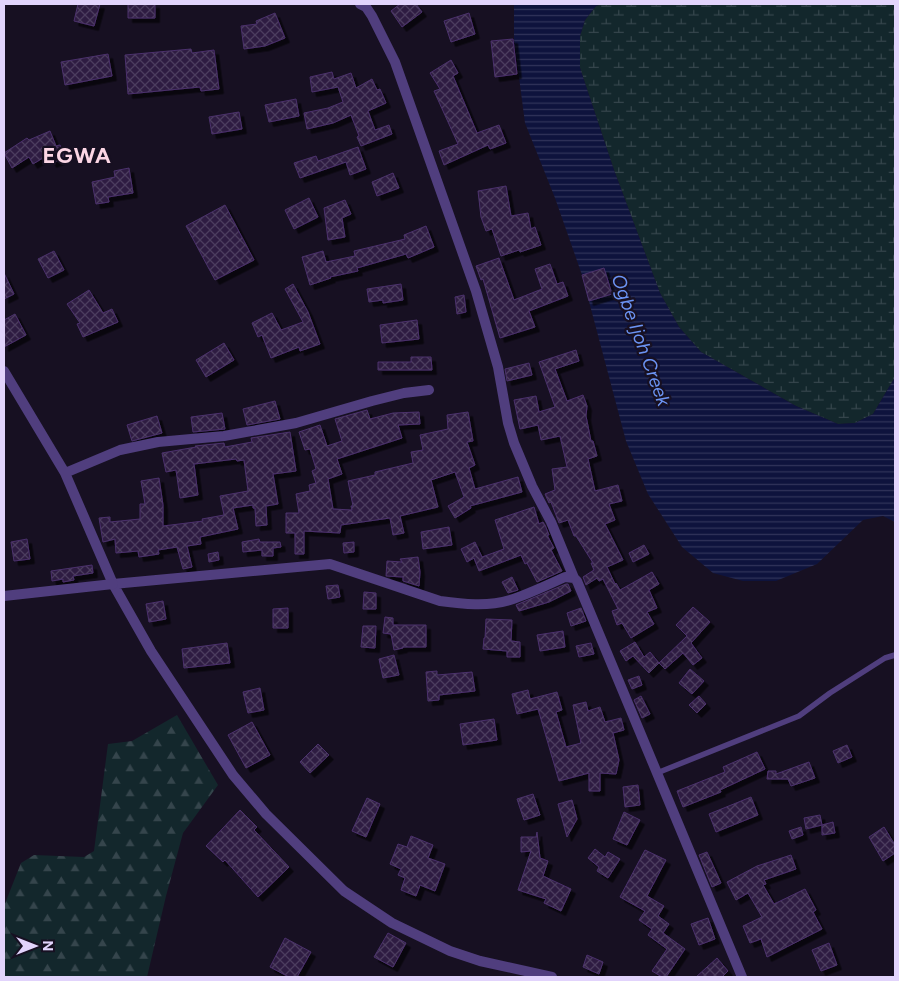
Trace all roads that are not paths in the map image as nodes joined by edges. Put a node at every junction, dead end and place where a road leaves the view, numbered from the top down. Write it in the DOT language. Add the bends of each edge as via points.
graph roads {
  1 [pos="360,4"];
  2 [pos="4,370"];
  3 [pos="429,390"];
  4 [pos="65,473"];
  5 [pos="574,578"];
  6 [pos="113,584"];
  7 [pos="4,596"];
  8 [pos="895,655"];
  9 [pos="657,773"];
  10 [pos="552,977"];
  11 [pos="742,977"];
  1 -- 5 [label="street" via="372,16 395,62 476,291 498,367 514,442"];
  2 -- 4 [label="street"];
  3 -- 4 [label="street" via="372,401 296,424 120,450"];
  4 -- 6 [label="street"];
  5 -- 6 [label="street" via="565,577 509,601 484,604 440,601 330,564"];
  5 -- 9 [label="street"];
  6 -- 7 [label="street"];
  6 -- 10 [label="street" via="151,651 233,775 266,814 344,891 392,923 450,951"];
  8 -- 9 [label="lane" via="830,692 799,716"];
  9 -- 11 [label="street"];
}
